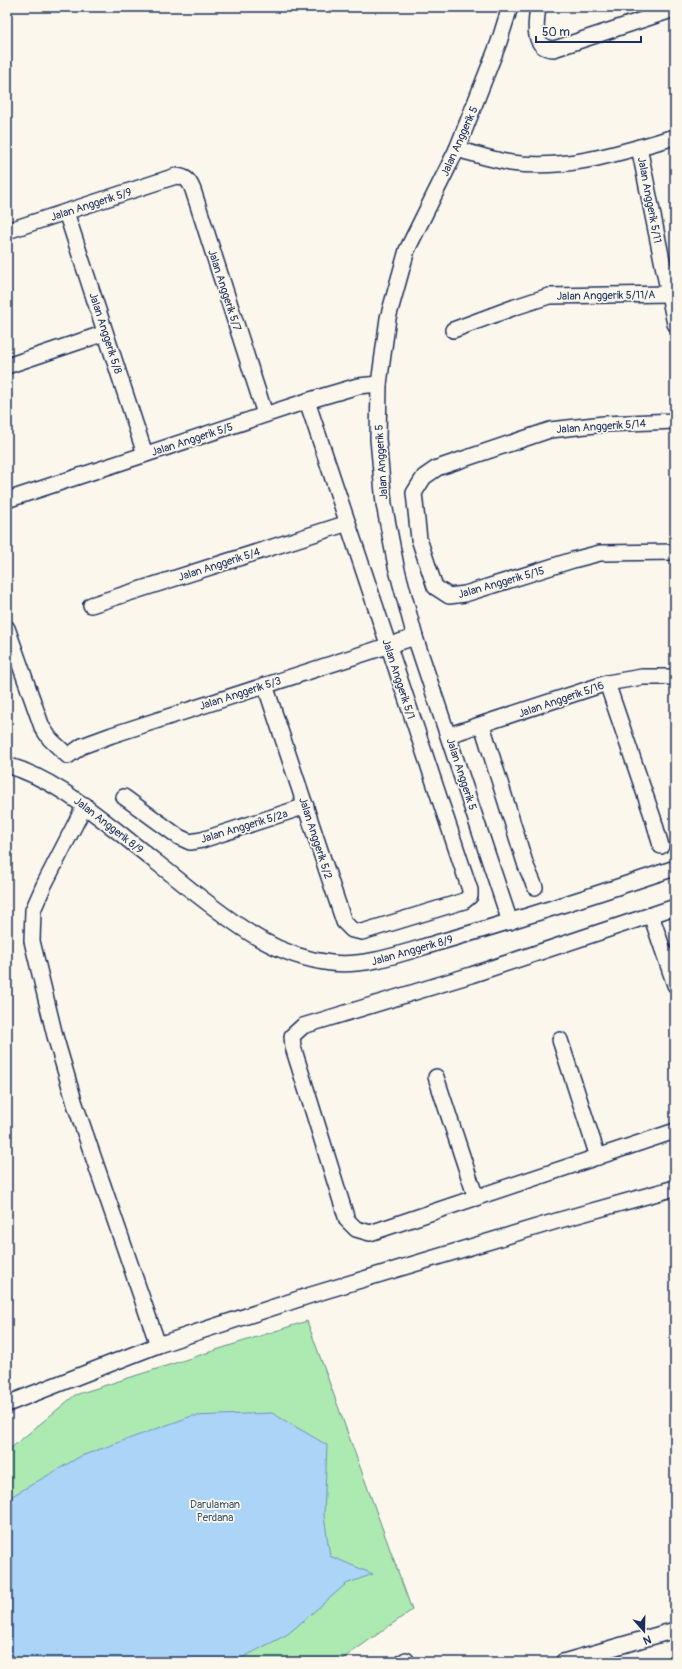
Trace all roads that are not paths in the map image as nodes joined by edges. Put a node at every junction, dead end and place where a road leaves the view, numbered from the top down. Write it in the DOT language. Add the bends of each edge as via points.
graph roads {
  1 [pos="510,7"];
  2 [pos="675,9"];
  3 [pos="537,14"];
  4 [pos="675,137"];
  5 [pos="639,147"];
  6 [pos="457,149"];
  7 [pos="176,176"];
  8 [pos="66,212"];
  9 [pos="7,231"];
  10 [pos="669,294"];
  11 [pos="675,324"];
  12 [pos="453,330"];
  13 [pos="106,333"];
  14 [pos="7,366"];
  15 [pos="379,384"];
  16 [pos="307,400"];
  17 [pos="266,414"];
  18 [pos="675,422"];
  19 [pos="145,454"];
  20 [pos="437,468"];
  21 [pos="7,500"];
  22 [pos="348,523"];
  23 [pos="675,552"];
  24 [pos="91,605"];
  25 [pos="7,628"];
  26 [pos="415,637"];
  27 [pos="388,645"];
  28 [pos="675,677"];
  29 [pos="607,683"];
  30 [pos="265,685"];
  31 [pos="482,725"];
  32 [pos="449,736"];
  33 [pos="7,765"];
  34 [pos="124,797"];
  35 [pos="85,805"];
  36 [pos="306,806"];
  37 [pos="661,846"];
  38 [pos="675,868"];
  39 [pos="535,887"];
  40 [pos="675,908"];
  41 [pos="651,915"];
  42 [pos="410,917"];
  43 [pos="510,922"];
  44 [pos="675,985"];
  45 [pos="560,1040"];
  46 [pos="436,1077"];
  47 [pos="675,1131"];
  48 [pos="598,1157"];
  49 [pos="675,1188"];
  50 [pos="476,1198"];
  51 [pos="158,1345"];
  52 [pos="8,1404"];
  53 [pos="675,1630"];
  54 [pos="563,1662"];
  1 -- 6 [label="street, Jalan Anggerik 5"];
  2 -- 3 [label="street" via="554,49 541,44 536,33"];
  4 -- 5 [label="street"];
  5 -- 6 [label="street" via="592,160 548,165 510,163"];
  5 -- 10 [label="street, Jalan Anggerik 5/11"];
  6 -- 15 [label="street, Jalan Anggerik 5" via="407,250 388,318"];
  7 -- 8 [label="street, Jalan Anggerik 5/9"];
  7 -- 17 [label="street, Jalan Anggerik 5/7" via="185,177 190,182"];
  8 -- 9 [label="street, Jalan Anggerik 5/9"];
  8 -- 13 [label="street, Jalan Anggerik 5/8"];
  10 -- 11 [label="street, Jalan Anggerik 5/11"];
  10 -- 12 [label="street, Jalan Anggerik 5/11/A" via="549,296"];
  13 -- 14 [label="street"];
  13 -- 19 [label="street, Jalan Anggerik 5/8"];
  15 -- 16 [label="street, Jalan Anggerik 5/5" via="358,386"];
  15 -- 26 [label="street, Jalan Anggerik 5" via="378,439 384,504 396,566"];
  16 -- 17 [label="street, Jalan Anggerik 5/5"];
  16 -- 22 [label="street, Jalan Anggerik 5/1"];
  17 -- 19 [label="street, Jalan Anggerik 5/5"];
  18 -- 20 [label="street, Jalan Anggerik 5/14" via="604,424 550,430"];
  19 -- 21 [label="street, Jalan Anggerik 5/5"];
  20 -- 23 [label="street, Jalan Anggerik 5/15" via="424,478 414,493 419,539 435,587 448,596 465,594 600,553"];
  22 -- 24 [label="street, Jalan Anggerik 5/4"];
  22 -- 27 [label="street, Jalan Anggerik 5/1"];
  25 -- 30 [label="street, Jalan Anggerik 5/3" via="42,727 50,739 68,756 82,746 112,735"];
  26 -- 27 [label="street, Jalan Anggerik 5/3"];
  26 -- 32 [label="street, Jalan Anggerik 5"];
  27 -- 30 [label="street, Jalan Anggerik 5/3"];
  27 -- 42 [label="street, Jalan Anggerik 5/1" via="470,890 470,896 464,901"];
  28 -- 29 [label="street, Jalan Anggerik 5/16" via="642,677"];
  29 -- 31 [label="street, Jalan Anggerik 5/16"];
  29 -- 37 [label="street"];
  30 -- 36 [label="street, Jalan Anggerik 5/2"];
  31 -- 32 [label="street, Jalan Anggerik 5/16"];
  31 -- 39 [label="street" via="526,866"];
  32 -- 43 [label="street, Jalan Anggerik 5"];
  33 -- 35 [label="street, Jalan Anggerik 8/9" via="57,786"];
  34 -- 36 [label="street, Jalan Anggerik 5/2a" via="190,842"];
  35 -- 43 [label="street, Jalan Anggerik 8/9" via="255,938 295,955 331,963 364,963"];
  35 -- 51 [label="street" via="33,910 32,941 75,1104"];
  36 -- 42 [label="street, Jalan Anggerik 5/2" via="344,922 352,930 362,932"];
  38 -- 43 [label="street, Jalan Anggerik 8/9"];
  40 -- 41 [label="street"];
  41 -- 44 [label="street"];
  41 -- 50 [label="street" via="471,975 303,1026 292,1036 293,1047 347,1220 356,1229 370,1233"];
  45 -- 48 [label="street"];
  46 -- 50 [label="street"];
  47 -- 48 [label="street"];
  48 -- 50 [label="street"];
  49 -- 51 [label="street" via="318,1293"];
  51 -- 52 [label="street"];
  53 -- 54 [label="street"];
}
